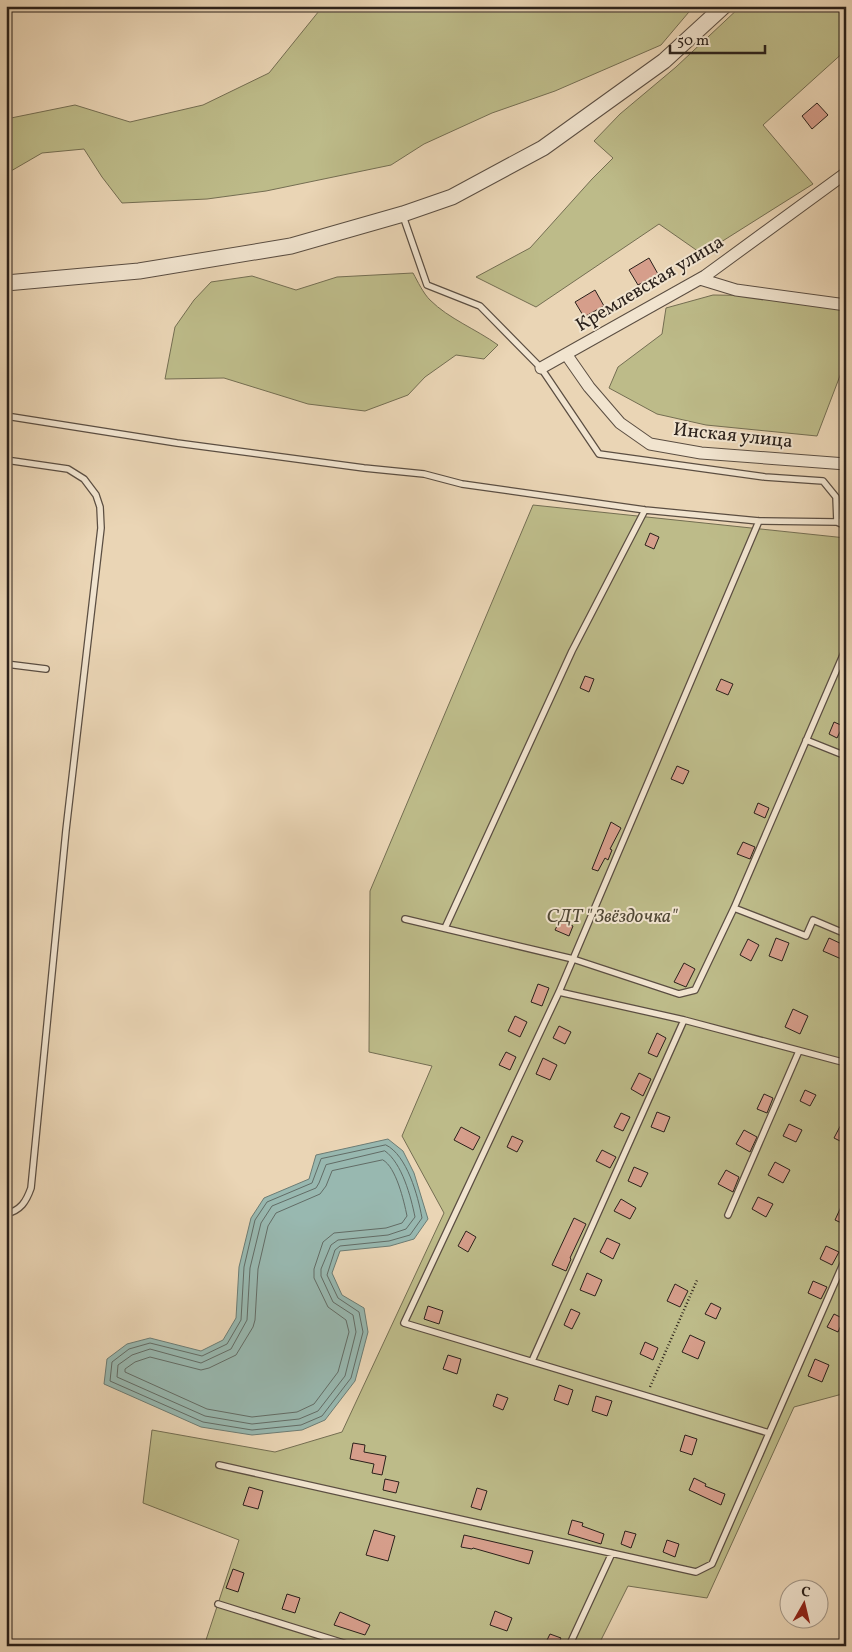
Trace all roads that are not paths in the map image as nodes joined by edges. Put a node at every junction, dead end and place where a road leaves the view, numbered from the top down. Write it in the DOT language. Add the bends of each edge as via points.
graph roads {
  1 [pos="724,6"];
  2 [pos="846,173"];
  3 [pos="403,214"];
  4 [pos="700,279"];
  5 [pos="6,283"];
  6 [pos="846,305"];
  7 [pos="566,354"];
  8 [pos="542,368"];
  9 [pos="6,416"];
  10 [pos="6,460"];
  11 [pos="846,464"];
  12 [pos="646,510"];
  13 [pos="759,521"];
  14 [pos="837,522"];
  15 [pos="846,525"];
  16 [pos="846,648"];
  17 [pos="6,664"];
  18 [pos="46,669"];
  19 [pos="806,740"];
  20 [pos="846,756"];
  21 [pos="734,908"];
  22 [pos="405,919"];
  23 [pos="445,928"];
  24 [pos="846,934"];
  25 [pos="573,959"];
  26 [pos="559,992"];
  27 [pos="684,1020"];
  28 [pos="799,1051"];
  29 [pos="846,1063"];
  30 [pos="6,1214"];
  31 [pos="728,1215"];
  32 [pos="846,1257"];
  33 [pos="532,1361"];
  34 [pos="769,1433"];
  35 [pos="219,1465"];
  36 [pos="612,1553"];
  37 [pos="218,1604"];
  38 [pos="353,1646"];
  39 [pos="569,1646"];
  1 -- 3 [label="street" via="664,61 543,148 452,197"];
  2 -- 4 [label="street, Кремлевская улица"];
  3 -- 5 [label="street" via="291,246 139,271"];
  3 -- 8 [label="lane" via="427,285 480,306"];
  4 -- 6 [label="street" via="736,290"];
  4 -- 7 [label="street, Кремлевская улица"];
  7 -- 8 [label="street, Кремлевская улица"];
  7 -- 11 [label="street, Инская улица" via="620,423 650,444 701,453"];
  8 -- 14 [label="lane" via="599,454 765,477 823,481 836,497"];
  9 -- 12 [label="lane" via="177,443 424,474 462,484"];
  10 -- 30 [label="lane" via="68,469 84,479 100,507 100,528 31,1188 27,1201 14,1212"];
  12 -- 13 [label="lane"];
  12 -- 23 [label="lane" via="572,651"];
  13 -- 14 [label="lane"];
  13 -- 25 [label="lane"];
  14 -- 15 [label="lane"];
  16 -- 19 [label="lane"];
  17 -- 18 [label="lane"];
  19 -- 20 [label="lane"];
  19 -- 21 [label="lane"];
  21 -- 24 [label="lane" via="806,936 813,920"];
  21 -- 25 [label="lane" via="695,990 679,994"];
  22 -- 23 [label="lane"];
  23 -- 25 [label="lane"];
  25 -- 26 [label="lane"];
  26 -- 27 [label="lane"];
  26 -- 33 [label="lane" via="404,1323"];
  27 -- 28 [label="lane"];
  27 -- 33 [label="lane"];
  28 -- 29 [label="lane"];
  28 -- 31 [label="lane"];
  32 -- 34 [label="lane"];
  33 -- 34 [label="lane"];
  34 -- 36 [label="lane" via="712,1564 696,1572"];
  35 -- 36 [label="lane"];
  36 -- 39 [label="lane"];
  37 -- 38 [label="lane"];
}
